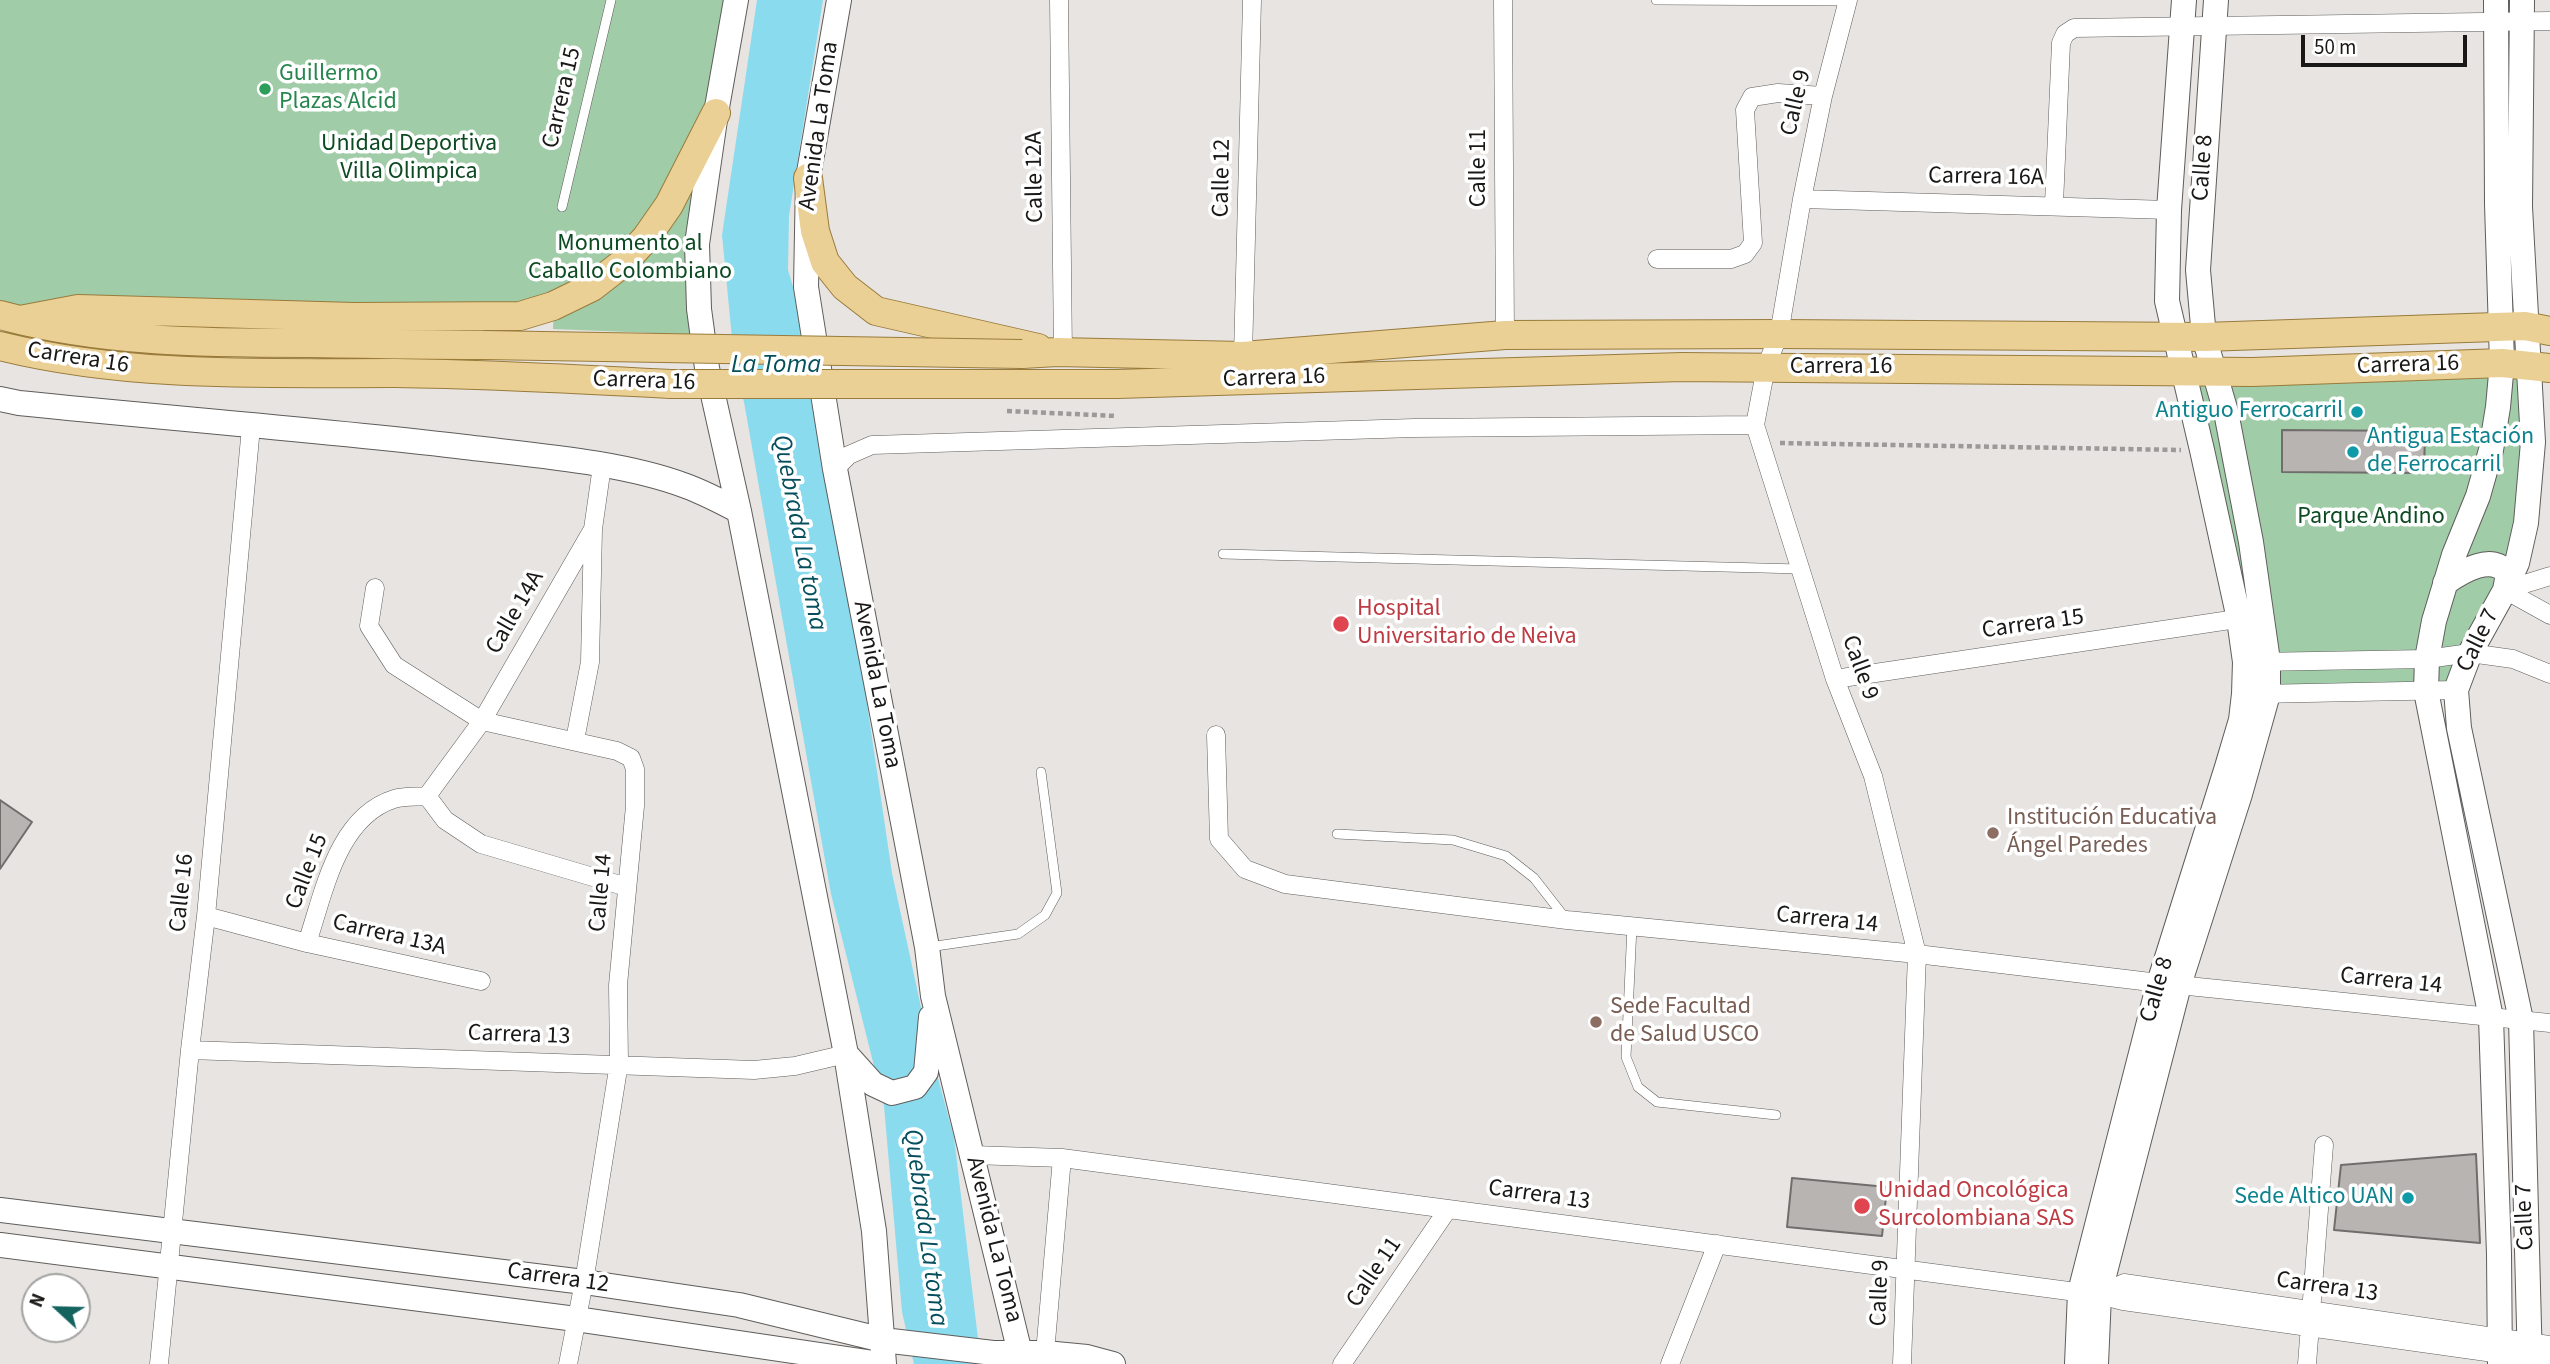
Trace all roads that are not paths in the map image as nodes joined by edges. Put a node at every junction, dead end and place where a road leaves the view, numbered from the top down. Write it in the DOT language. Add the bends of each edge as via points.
graph roads {
  1 [pos="611,0"];
  2 [pos="736,0"];
  3 [pos="839,0"];
  4 [pos="1059,0"];
  5 [pos="1252,0"];
  6 [pos="1503,0"];
  7 [pos="1656,0"];
  8 [pos="2183,0"];
  9 [pos="2216,0"];
  10 [pos="1848,1"];
  11 [pos="2496,11"];
  12 [pos="2522,11"];
  13 [pos="2550,22"];
  14 [pos="2182,25"];
  15 [pos="2214,27"];
  16 [pos="1823,96"];
  17 [pos="716,113"];
  18 [pos="808,178"];
  19 [pos="1802,199"];
  20 [pos="2054,204"];
  21 [pos="562,207"];
  22 [pos="2169,209"];
  23 [pos="1657,259"];
  24 [pos="10,317"];
  25 [pos="2525,328"];
  26 [pos="1779,334"];
  27 [pos="1505,335"];
  28 [pos="2174,336"];
  29 [pos="2204,337"];
  30 [pos="0,346"];
  31 [pos="1060,353"];
  32 [pos="1243,356"];
  33 [pos="2527,365"];
  34 [pos="1766,367"];
  35 [pos="2182,370"];
  36 [pos="2215,372"];
  37 [pos="0,399"];
  38 [pos="1755,425"];
  39 [pos="251,427"];
  40 [pos="2542,441"];
  41 [pos="602,466"];
  42 [pos="835,469"];
  43 [pos="739,511"];
  44 [pos="593,529"];
  45 [pos="1223,554"];
  46 [pos="1800,569"];
  47 [pos="2550,576"];
  48 [pos="2445,583"];
  49 [pos="375,588"];
  50 [pos="2505,590"];
  51 [pos="2550,615"];
  52 [pos="2250,617"];
  53 [pos="2470,653"];
  54 [pos="2427,659"];
  55 [pos="2257,662"];
  56 [pos="2550,674"];
  57 [pos="1835,679"];
  58 [pos="2456,690"];
  59 [pos="2426,691"];
  60 [pos="2256,694"];
  61 [pos="482,721"];
  62 [pos="1216,735"];
  63 [pos="575,740"];
  64 [pos="1041,772"];
  65 [pos="427,796"];
  66 [pos="1337,834"];
  67 [pos="627,887"];
  68 [pos="206,916"];
  69 [pos="1567,920"];
  70 [pos="1632,926"];
  71 [pos="307,943"];
  72 [pos="927,947"];
  73 [pos="1917,954"];
  74 [pos="481,981"];
  75 [pos="2169,984"];
  76 [pos="933,996"];
  77 [pos="2491,1018"];
  78 [pos="2521,1020"];
  79 [pos="2550,1023"];
  80 [pos="190,1050"];
  81 [pos="846,1054"];
  82 [pos="618,1063"];
  83 [pos="1776,1115"];
  84 [pos="2324,1144"];
  85 [pos="972,1156"];
  86 [pos="1062,1158"];
  87 [pos="1448,1209"];
  88 [pos="0,1210"];
  89 [pos="174,1230"];
  90 [pos="1717,1244"];
  91 [pos="0,1245"];
  92 [pos="170,1266"];
  93 [pos="1906,1269"];
  94 [pos="584,1282"];
  95 [pos="2090,1293"];
  96 [pos="576,1319"];
  97 [pos="2311,1319"];
  98 [pos="886,1352"];
  99 [pos="2500,1352"];
  100 [pos="2538,1354"];
  101 [pos="1028,1357"];
  102 [pos="159,1364"];
  103 [pos="568,1364"];
  104 [pos="1113,1364"];
  105 [pos="1342,1364"];
  106 [pos="1670,1364"];
  107 [pos="1902,1364"];
  108 [pos="2077,1364"];
  109 [pos="2096,1364"];
  110 [pos="2307,1364"];
  1 -- 21 [label="lane, Carrera 15"];
  2 -- 17 [label="main road"];
  3 -- 18 [label="main road, Avenida La Toma"];
  4 -- 31 [label="street, Calle 12A"];
  5 -- 32 [label="street, Calle 12"];
  6 -- 27 [label="street, Calle 11"];
  7 -- 10 [label="lane"];
  8 -- 14 [label="main road, Calle 8"];
  9 -- 15 [label="main road, Calle 8"];
  10 -- 16 [label="street, Calle 9"];
  11 -- 12 [label="street"];
  11 -- 15 [label="street"];
  11 -- 25 [label="main road, Calle 7"];
  12 -- 13 [label="street"];
  12 -- 25 [label="main road, Calle 7"];
  14 -- 15 [label="street"];
  14 -- 20 [label="street" via="2074,28 2065,34 2060,43"];
  14 -- 22 [label="main road, Calle 8"];
  15 -- 29 [label="main road, Calle 8" via="2198,270"];
  16 -- 19 [label="street, Calle 9"];
  16 -- 23 [label="street" via="1778,93 1752,97 1745,110 1753,243 1745,254 1731,259"];
  17 -- 24 [label="main road" via="669,205 622,263 592,287 520,316 354,317 78,309"];
  17 -- 43 [label="main road" via="697,244 699,309 707,368"];
  18 -- 31 [label="main road" via="815,231 825,262 845,287 876,311"];
  18 -- 42 [label="main road, Avenida La Toma" via="806,287"];
  19 -- 20 [label="street, Carrera 16A"];
  19 -- 26 [label="street, Calle 9"];
  20 -- 22 [label="street, Carrera 16A"];
  22 -- 28 [label="main road, Calle 8" via="2167,301"];
  24 -- 31 [label="main road, Carrera 16, bridge" via="140,338 213,343"];
  25 -- 29 [label="main road, Carrera 16"];
  25 -- 33 [label="main road, Calle 7"];
  26 -- 27 [label="main road, Carrera 16"];
  26 -- 28 [label="main road, Carrera 16"];
  26 -- 34 [label="street, Calle 9"];
  27 -- 32 [label="main road, Carrera 16"];
  28 -- 29 [label="main road, Carrera 16"];
  28 -- 35 [label="main road, Calle 8"];
  29 -- 36 [label="main road, Calle 8"];
  30 -- 34 [label="main road, Carrera 16, bridge" via="87,362 213,373 481,374 670,384 1117,384"];
  31 -- 32 [label="main road, Carrera 16"];
  33 -- 36 [label="main road, Carrera 16"];
  33 -- 40 [label="main road, Calle 7"];
  33 -- 48 [label="main road, Calle 7" via="2491,450"];
  34 -- 35 [label="main road, Carrera 16"];
  34 -- 38 [label="street, Calle 9"];
  35 -- 36 [label="main road, Carrera 16"];
  35 -- 52 [label="main road, Calle 8"];
  36 -- 52 [label="main road, Calle 8" via="2251,542"];
  37 -- 39 [label="main road"];
  38 -- 42 [label="street" via="1414,428 872,445 849,455"];
  38 -- 46 [label="street, Calle 9"];
  39 -- 41 [label="main road" via="339,432"];
  39 -- 68 [label="street, Calle 16"];
  40 -- 50 [label="main road, Calle 7" via="2517,562"];
  41 -- 43 [label="main road" via="685,485"];
  41 -- 44 [label="street"];
  42 -- 72 [label="main road, Avenida La Toma"];
  43 -- 81 [label="main road"];
  44 -- 61 [label="street, Calle 14A"];
  44 -- 63 [label="street" via="590,662"];
  45 -- 46 [label="lane"];
  46 -- 57 [label="street, Calle 9"];
  47 -- 50 [label="street"];
  48 -- 50 [label="main road" via="2471,568 2496,564 2508,574"];
  48 -- 54 [label="main road, Calle 7"];
  49 -- 61 [label="street" via="369,626 394,666"];
  50 -- 51 [label="street"];
  50 -- 53 [label="main road, Calle 7"];
  52 -- 55 [label="main road"];
  52 -- 57 [label="street, Carrera 15"];
  53 -- 54 [label="street"];
  53 -- 56 [label="street" via="2513,659"];
  53 -- 58 [label="main road, Calle 7"];
  54 -- 55 [label="street"];
  54 -- 59 [label="main road, Calle 7"];
  55 -- 60 [label="main road, Calle 8"];
  57 -- 73 [label="street, Calle 9" via="1873,776"];
  58 -- 59 [label="street"];
  58 -- 78 [label="main road, Calle 7" via="2459,728"];
  59 -- 60 [label="street"];
  59 -- 77 [label="main road, Calle 7"];
  60 -- 75 [label="main road, Calle 8" via="2239,794"];
  61 -- 63 [label="street, Calle 14"];
  61 -- 65 [label="street"];
  62 -- 69 [label="street, Carrera 14" via="1219,839 1245,869 1285,884"];
  63 -- 67 [label="street, Calle 14" via="617,751 631,758 635,769"];
  64 -- 72 [label="lane" via="1057,893 1045,915 1018,934"];
  65 -- 67 [label="street" via="445,820 481,844"];
  65 -- 71 [label="street, Calle 15" via="394,799 367,814 342,841"];
  66 -- 69 [label="lane" via="1453,840 1506,856 1534,878"];
  67 -- 82 [label="street, Calle 14" via="618,985"];
  68 -- 71 [label="street, Carrera 13A"];
  68 -- 80 [label="street, Calle 16"];
  69 -- 70 [label="street, Carrera 14"];
  70 -- 73 [label="street, Carrera 14"];
  70 -- 83 [label="lane" via="1626,1057 1638,1087 1657,1102"];
  71 -- 74 [label="street, Carrera 13A"];
  72 -- 76 [label="main road, Avenida La Toma"];
  73 -- 75 [label="street, Carrera 14"];
  73 -- 93 [label="street, Calle 9"];
  75 -- 77 [label="street, Carrera 14"];
  75 -- 95 [label="main road, Calle 8"];
  76 -- 81 [label="main road" via="926,1072 915,1087 892,1093 873,1084"];
  76 -- 85 [label="main road, Avenida La Toma"];
  77 -- 78 [label="street, Carrera 14"];
  77 -- 99 [label="main road, Calle 7"];
  78 -- 79 [label="street, Carrera 14"];
  78 -- 100 [label="main road, Calle 7"];
  80 -- 82 [label="street, Carrera 13"];
  80 -- 89 [label="street, Calle 16"];
  81 -- 82 [label="street, Carrera 13" via="754,1070"];
  81 -- 98 [label="main road" via="874,1231"];
  82 -- 94 [label="street, Calle 14"];
  84 -- 97 [label="street"];
  85 -- 86 [label="street, Carrera 13"];
  85 -- 101 [label="main road, Avenida La Toma"];
  86 -- 87 [label="street, Carrera 13"];
  86 -- 101 [label="street"];
  87 -- 90 [label="street, Carrera 13"];
  87 -- 105 [label="street, Calle 11"];
  88 -- 89 [label="main road, Carrera 12"];
  89 -- 92 [label="street, Calle 16"];
  89 -- 94 [label="main road, Carrera 12"];
  90 -- 93 [label="street, Carrera 13"];
  90 -- 106 [label="street"];
  91 -- 92 [label="main road, Carrera 12"];
  92 -- 96 [label="main road, Carrera 12"];
  92 -- 102 [label="street, Calle 16"];
  93 -- 95 [label="street, Carrera 13"];
  93 -- 107 [label="street, Calle 9"];
  94 -- 96 [label="street, Calle 14"];
  94 -- 98 [label="main road, Carrera 12" via="738,1305"];
  95 -- 97 [label="street, Carrera 13" via="2123,1301"];
  95 -- 108 [label="main road, Calle 8"];
  95 -- 109 [label="main road, Calle 8"];
  96 -- 98 [label="main road, Carrera 12"];
  96 -- 103 [label="street, Calle 14"];
  97 -- 99 [label="street, Carrera 13"];
  97 -- 110 [label="street"];
  98 -- 101 [label="main road, Carrera 12"];
  99 -- 100 [label="street, Carrera 13"];
  101 -- 104 [label="main road, Carrera 12" via="1087,1357"];
}
